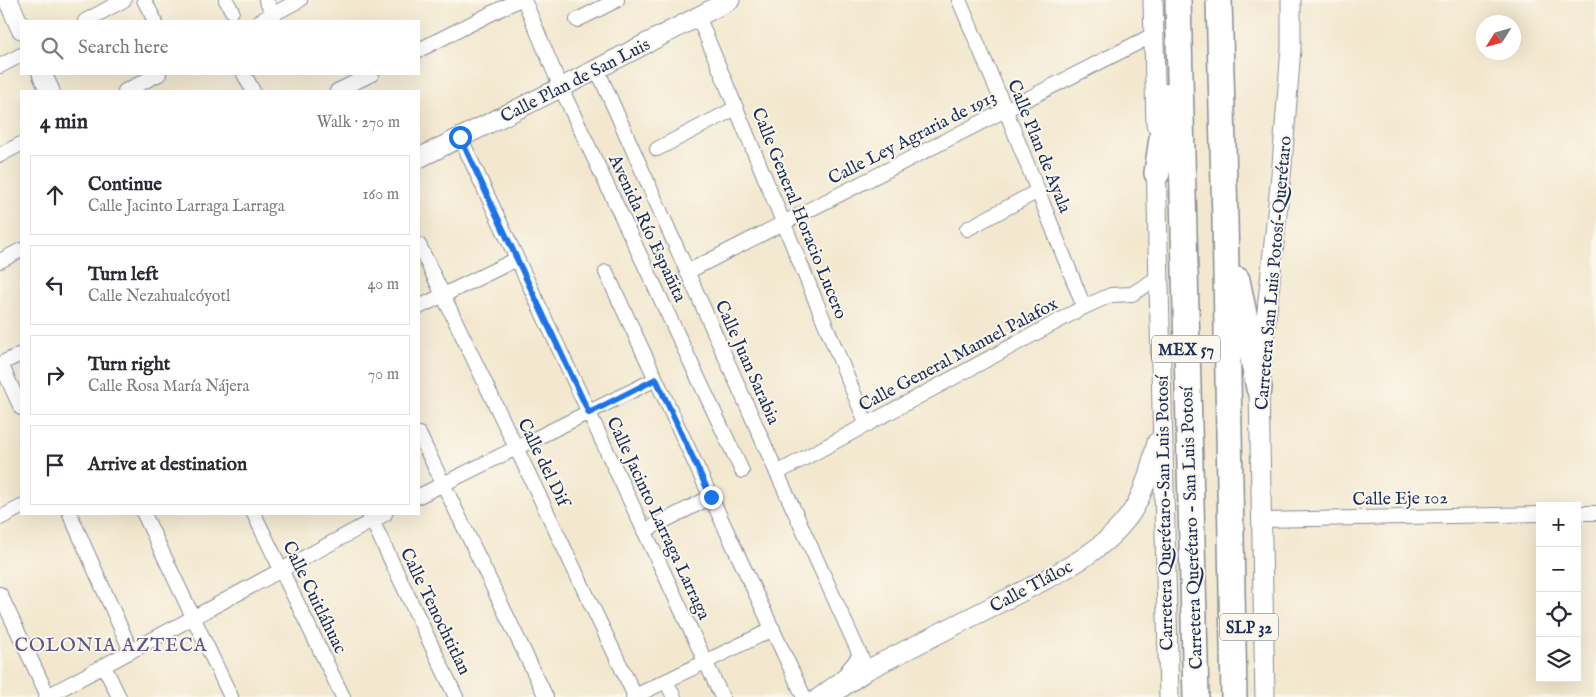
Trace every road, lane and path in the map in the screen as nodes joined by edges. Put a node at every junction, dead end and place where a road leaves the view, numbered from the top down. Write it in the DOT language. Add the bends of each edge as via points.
graph roads {
  1 [pos="8,0"];
  2 [pos="124,0"];
  3 [pos="144,0"];
  4 [pos="266,0"];
  5 [pos="300,0"];
  6 [pos="518,0"];
  7 [pos="524,0"];
  8 [pos="730,0"];
  9 [pos="959,0"];
  10 [pos="1153,0"];
  11 [pos="1178,0"];
  12 [pos="1219,0"];
  13 [pos="1290,0"];
  14 [pos="612,1"];
  15 [pos="285,3"];
  16 [pos="102,5"];
  17 [pos="273,14"];
  18 [pos="698,16"];
  19 [pos="85,20"];
  20 [pos="154,20"];
  21 [pos="262,20"];
  22 [pos="577,20"];
  23 [pos="20,27"];
  24 [pos="1178,32"];
  25 [pos="1154,35"];
  26 [pos="420,49"];
  27 [pos="20,56"];
  28 [pos="0,66"];
  29 [pos="593,71"];
  30 [pos="42,75"];
  31 [pos="157,75"];
  32 [pos="244,75"];
  33 [pos="370,75"];
  34 [pos="566,86"];
  35 [pos="50,90"];
  36 [pos="127,90"];
  37 [pos="252,90"];
  38 [pos="339,90"];
  39 [pos="736,108"];
  40 [pos="1006,111"];
  41 [pos="460,137"];
  42 [pos="20,144"];
  43 [pos="657,149"];
  44 [pos="0,154"];
  45 [pos="420,157"];
  46 [pos="1157,173"];
  47 [pos="1038,191"];
  48 [pos="1225,219"];
  49 [pos="784,223"];
  50 [pos="967,229"];
  51 [pos="420,247"];
  52 [pos="20,251"];
  53 [pos="517,259"];
  54 [pos="0,261"];
  55 [pos="606,272"];
  56 [pos="687,272"];
  57 [pos="1159,277"];
  58 [pos="443,295"];
  59 [pos="420,306"];
  60 [pos="1084,307"];
  61 [pos="1243,307"];
  62 [pos="20,354"];
  63 [pos="1,364"];
  64 [pos="656,379"];
  65 [pos="1259,388"];
  66 [pos="20,406"];
  67 [pos="589,413"];
  68 [pos="1162,416"];
  69 [pos="867,424"];
  70 [pos="420,436"];
  71 [pos="516,448"];
  72 [pos="742,471"];
  73 [pos="777,473"];
  74 [pos="443,484"];
  75 [pos="420,496"];
  76 [pos="711,497"];
  77 [pos="20,508"];
  78 [pos="1581,513"];
  79 [pos="1596,513"];
  80 [pos="1536,514"];
  81 [pos="70,515"];
  82 [pos="144,515"];
  83 [pos="254,515"];
  84 [pos="370,517"];
  85 [pos="0,518"];
  86 [pos="1262,520"];
  87 [pos="644,531"];
  88 [pos="281,570"];
  89 [pos="0,594"];
  90 [pos="193,617"];
  91 [pos="773,629"];
  92 [pos="130,652"];
  93 [pos="705,662"];
  94 [pos="863,663"];
  95 [pos="104,666"];
  96 [pos="666,681"];
  97 [pos="634,696"];
  98 [pos="47,697"];
  99 [pos="119,697"];
  100 [pos="231,697"];
  101 [pos="343,697"];
  102 [pos="456,697"];
  103 [pos="546,697"];
  104 [pos="674,697"];
  105 [pos="722,697"];
  106 [pos="804,697"];
  107 [pos="816,697"];
  108 [pos="833,697"];
  109 [pos="1169,697"];
  110 [pos="1196,697"];
  111 [pos="1234,697"];
  112 [pos="1250,697"];
  113 [pos="1265,697"];
  1 -- 23 [label="main road"];
  2 -- 16 [label="street"];
  3 -- 20 [label="street"];
  4 -- 17 [label="street"];
  5 -- 15 [label="street"];
  6 -- 26 [label="street"];
  7 -- 34 [label="street, Avenida Río Españita"];
  8 -- 18 [label="main road, Calle Plan de San Luis"];
  9 -- 40 [label="street, Calle Plan de Ayala"];
  10 -- 25 [label="main road, Carretera Querétaro-San Luis Potosí"];
  11 -- 24 [label="highway, Carretera Querétaro - San Luis Potosí / MEX 57"];
  12 -- 48 [label="highway, MEX 57"];
  13 -- 65 [label="main road, Carretera San Luis Potosí-Querétaro" via="1291,48 1282,165"];
  14 -- 22 [label="street"];
  15 -- 17 [label="street"];
  16 -- 19 [label="street"];
  17 -- 21 [label="street"];
  18 -- 29 [label="main road, Calle Plan de San Luis"];
  18 -- 39 [label="street, Calle General Horacio Lucero"];
  24 -- 46 [label="highway"];
  24 -- 110 [label="highway, Carretera Querétaro - San Luis Potosí / MEX 57"];
  25 -- 40 [label="street, Calle Ley Agraria de 1913"];
  25 -- 46 [label="main road, Carretera Querétaro-San Luis Potosí"];
  27 -- 28 [label="street"];
  29 -- 34 [label="main road, Calle Plan de San Luis"];
  29 -- 56 [label="street, Calle Juan Sarabia"];
  30 -- 35 [label="main road"];
  31 -- 36 [label="street"];
  32 -- 37 [label="street"];
  33 -- 38 [label="street"];
  34 -- 41 [label="main road, Calle Plan de San Luis"];
  34 -- 72 [label="street, Avenida Río Españita"];
  39 -- 43 [label="street"];
  39 -- 49 [label="street, Calle General Horacio Lucero"];
  40 -- 47 [label="street, Calle Plan de Ayala"];
  40 -- 49 [label="street, Calle Ley Agraria de 1913"];
  41 -- 45 [label="main road, Calle Plan de San Luis"];
  41 -- 53 [label="street, Calle Jacinto Larraga Larraga"];
  42 -- 44 [label="street"];
  46 -- 57 [label="main road, Carretera Querétaro-San Luis Potosí"];
  47 -- 50 [label="street"];
  47 -- 60 [label="street, Calle Plan de Ayala"];
  48 -- 61 [label="highway"];
  48 -- 111 [label="highway, MEX 57"];
  49 -- 56 [label="street, Calle Ley Agraria de 1913"];
  49 -- 69 [label="street, Calle General Horacio Lucero"];
  51 -- 58 [label="street, Calle del Dif"];
  52 -- 54 [label="street"];
  53 -- 58 [label="street"];
  53 -- 67 [label="street, Calle Jacinto Larraga Larraga"];
  55 -- 64 [label="street"];
  56 -- 73 [label="street, Calle Juan Sarabia"];
  57 -- 60 [label="street, Calle General Manuel Palafox" via="1132,294 1111,295"];
  57 -- 68 [label="main road, Carretera Querétaro-San Luis Potosí"];
  58 -- 59 [label="street"];
  58 -- 71 [label="street, Calle del Dif"];
  60 -- 69 [label="street, Calle General Manuel Palafox"];
  61 -- 65 [label="highway"];
  61 -- 112 [label="highway, SLP 32"];
  62 -- 63 [label="street"];
  63 -- 66 [label="street"];
  64 -- 67 [label="street"];
  64 -- 76 [label="street"];
  65 -- 86 [label="main road, Carretera San Luis Potosí-Querétaro"];
  67 -- 71 [label="street"];
  67 -- 87 [label="street, Calle Jacinto Larraga Larraga"];
  68 -- 94 [label="main road, Calle Tláloc" via="1145,486 1132,512 1107,540 1063,570"];
  68 -- 109 [label="main road, Carretera Querétaro-San Luis Potosí"];
  69 -- 73 [label="street, Calle General Manuel Palafox"];
  70 -- 74 [label="street"];
  71 -- 74 [label="street"];
  71 -- 97 [label="street, Calle del Dif"];
  73 -- 94 [label="street, Calle Juan Sarabia"];
  74 -- 75 [label="street"];
  74 -- 103 [label="street"];
  76 -- 87 [label="street"];
  76 -- 91 [label="street"];
  77 -- 85 [label="street"];
  78 -- 79 [label="street"];
  80 -- 86 [label="street, Calle Eje 102"];
  81 -- 92 [label="street"];
  82 -- 90 [label="street"];
  83 -- 88 [label="street, Calle Cuitláhuac"];
  84 -- 88 [label="street"];
  84 -- 102 [label="street, Calle Tenochtitlan"];
  86 -- 113 [label="main road, Carretera San Luis Potosí-Querétaro"];
  87 -- 93 [label="street, Calle Jacinto Larraga Larraga"];
  88 -- 90 [label="street"];
  88 -- 101 [label="street, Calle Cuitláhuac"];
  89 -- 98 [label="street"];
  90 -- 92 [label="street"];
  90 -- 100 [label="street"];
  91 -- 93 [label="street"];
  91 -- 106 [label="street"];
  92 -- 95 [label="street"];
  93 -- 96 [label="street"];
  93 -- 105 [label="street, Calle Jacinto Larraga Larraga"];
  94 -- 107 [label="street"];
  94 -- 108 [label="main road, Calle Tláloc"];
  95 -- 98 [label="street"];
  95 -- 99 [label="street"];
  96 -- 97 [label="street"];
  96 -- 104 [label="street"];
}
